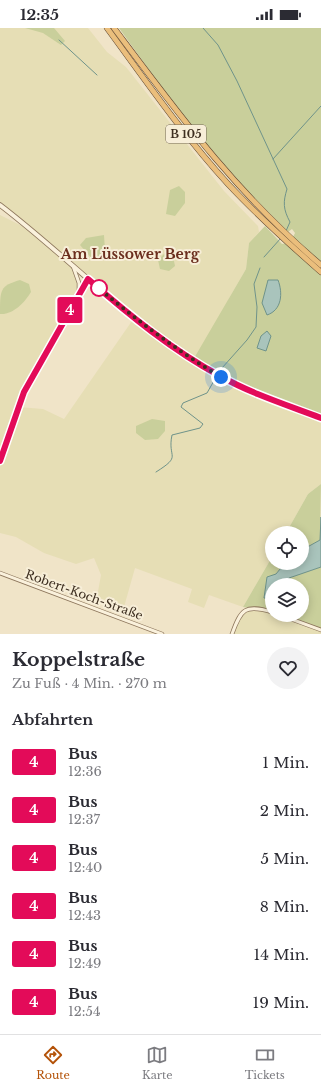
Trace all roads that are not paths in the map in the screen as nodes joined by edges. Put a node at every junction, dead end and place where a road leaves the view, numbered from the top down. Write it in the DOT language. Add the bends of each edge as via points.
graph roads {
  1 [pos="107,28"];
  2 [pos="114,28"];
  3 [pos="0,205"];
  4 [pos="277,230"];
  5 [pos="288,241"];
  6 [pos="321,265"];
  7 [pos="73,266"];
  8 [pos="321,272"];
  9 [pos="88,279"];
  10 [pos="79,295"];
  11 [pos="321,418"];
  12 [pos="0,461"];
  13 [pos="0,573"];
  14 [pos="265,610"];
  15 [pos="299,622"];
  16 [pos="321,630"];
  17 [pos="162,634"];
  18 [pos="232,634"];
  1 -- 4 [label="highway, B 105" via="198,148 228,183"];
  2 -- 4 [label="highway, B 105" via="204,147"];
  3 -- 7 [label="street"];
  4 -- 5 [label="highway, B 105"];
  5 -- 6 [label="highway, B 105"];
  5 -- 8 [label="highway, B 105"];
  7 -- 9 [label="street"];
  7 -- 10 [label="street" via="79,283"];
  9 -- 10 [label="street"];
  9 -- 11 [label="street" via="186,356 227,380"];
  10 -- 12 [label="street" via="24,392"];
  13 -- 17 [label="street, Robert-Koch-Straße"];
  14 -- 18 [label="street" via="248,608 238,616"];
  15 -- 16 [label="street"];
}
